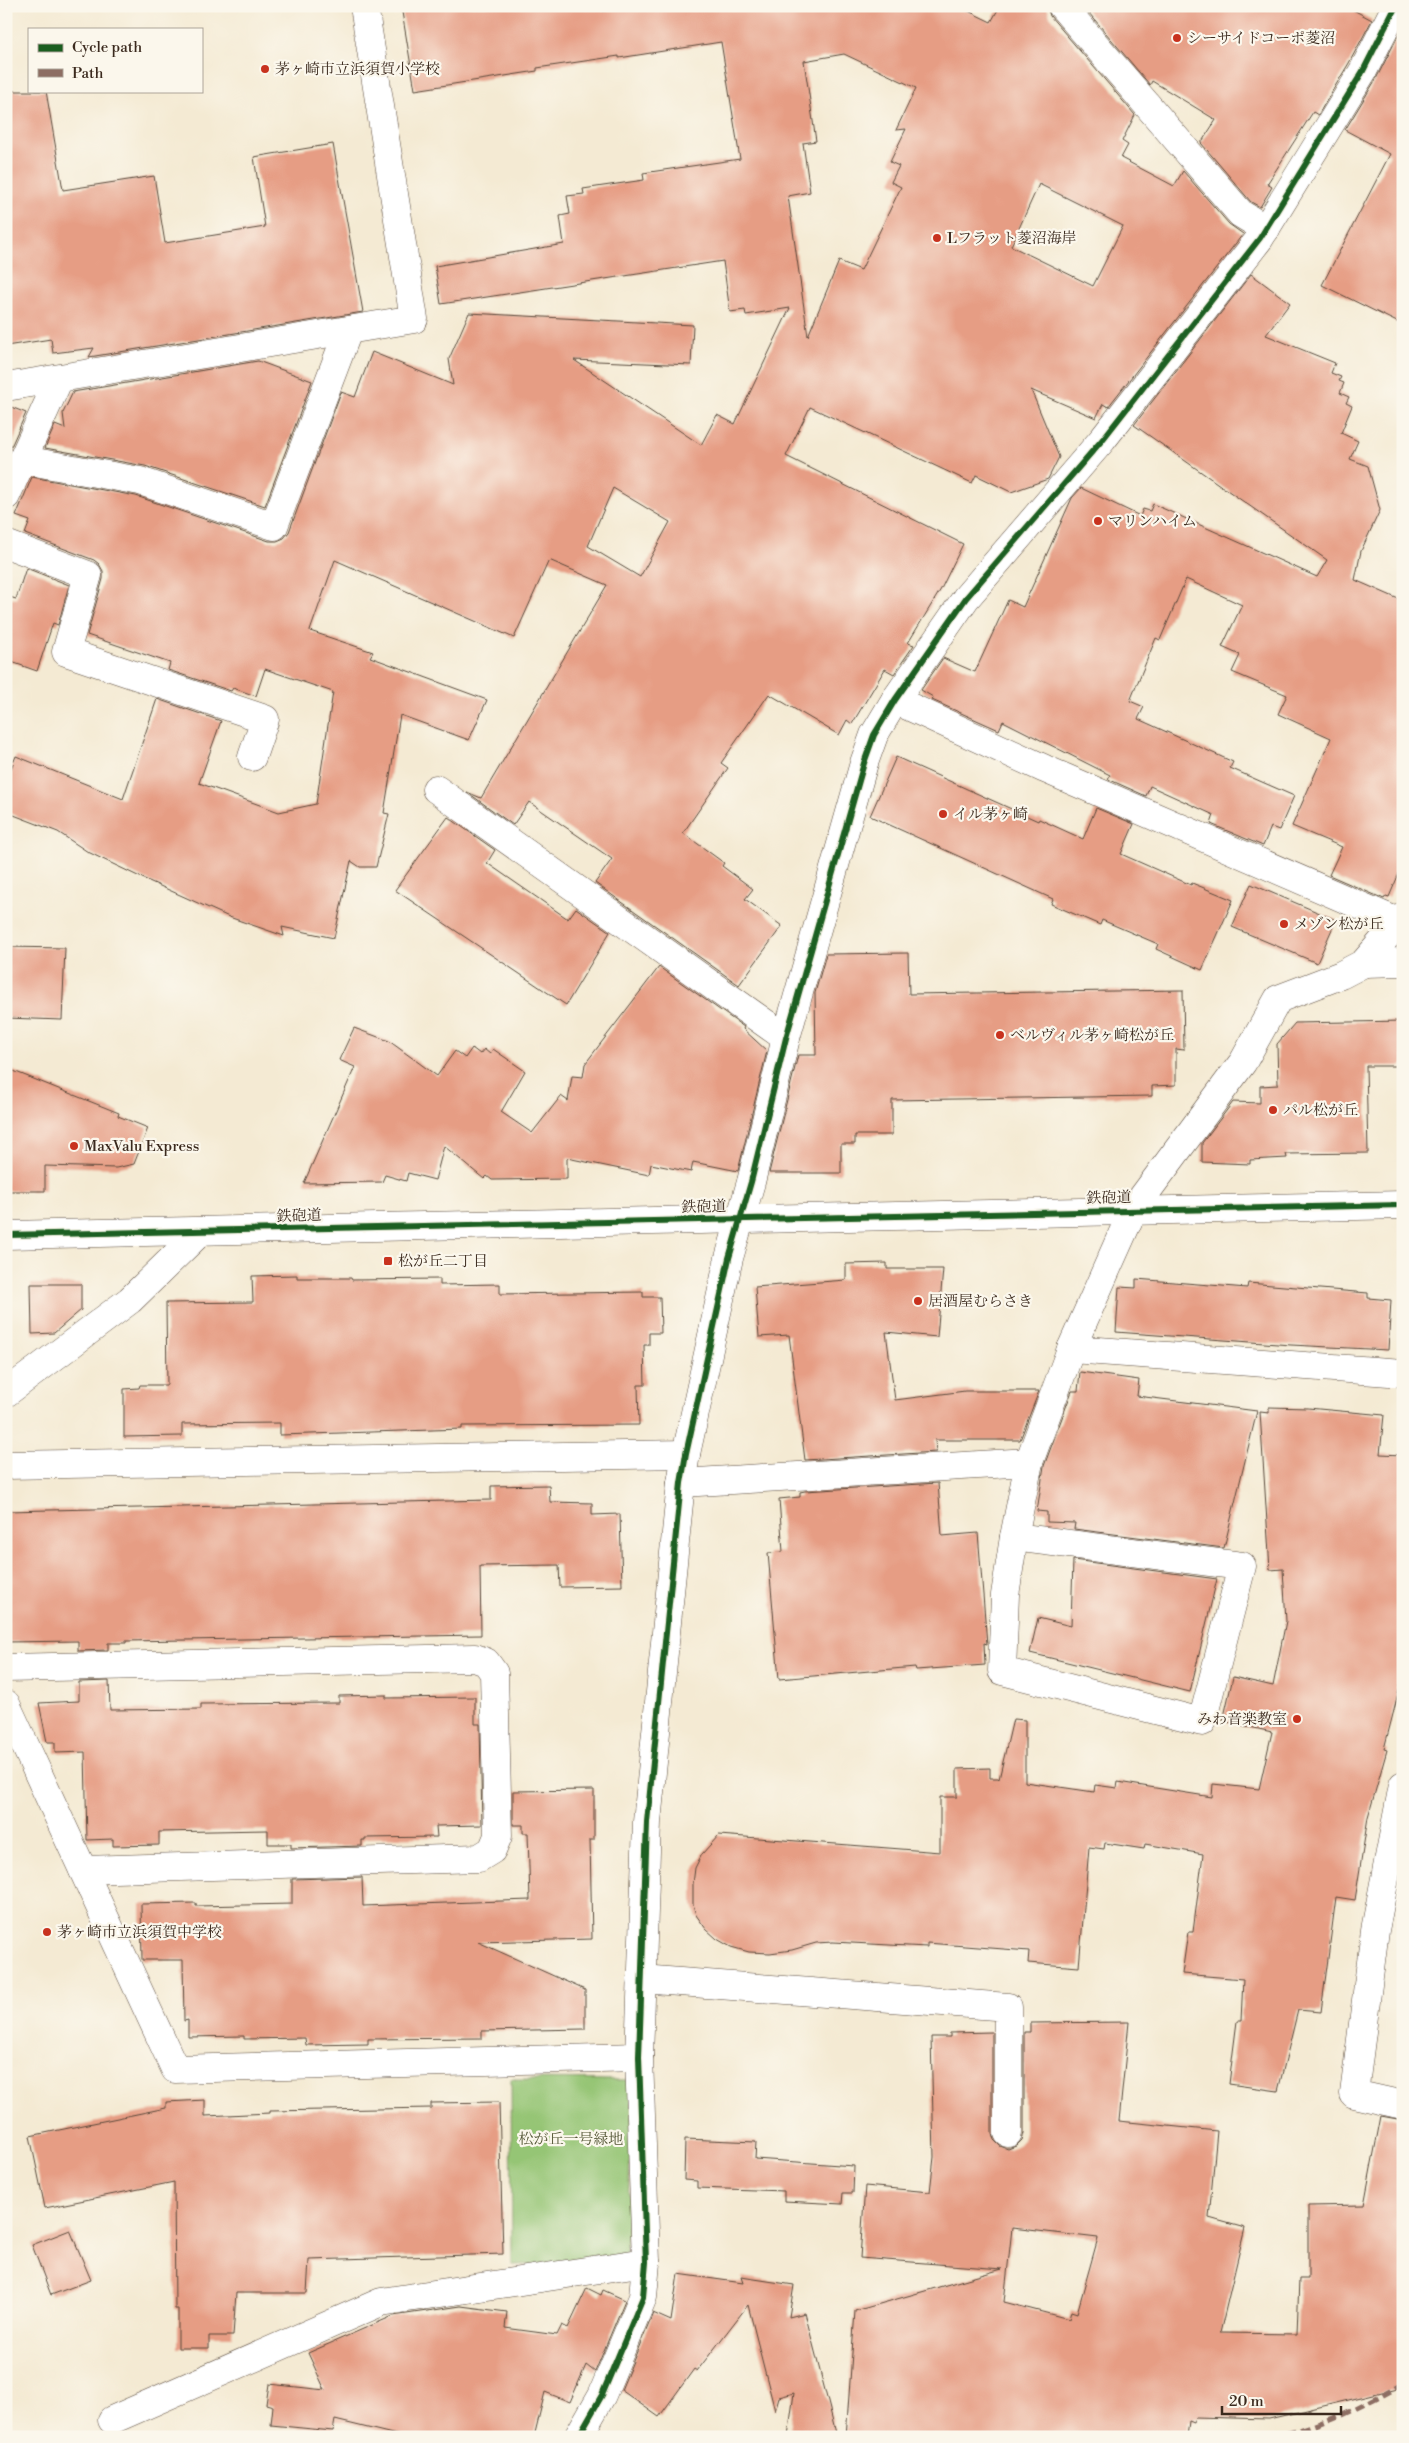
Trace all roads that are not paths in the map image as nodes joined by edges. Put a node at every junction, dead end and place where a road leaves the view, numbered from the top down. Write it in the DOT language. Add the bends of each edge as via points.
graph roads {
  1 [pos="364,6"];
  2 [pos="1062,6"];
  3 [pos="1396,6"];
  4 [pos="1266,229"];
  5 [pos="348,331"];
  6 [pos="59,378"];
  7 [pos="6,387"];
  8 [pos="24,460"];
  9 [pos="6,496"];
  10 [pos="6,544"];
  11 [pos="895,700"];
  12 [pos="252,757"];
  13 [pos="436,789"];
  14 [pos="1400,920"];
  15 [pos="1403,962"];
  16 [pos="1364,963"];
  17 [pos="786,1038"];
  18 [pos="1403,1205"];
  19 [pos="1133,1210"];
  20 [pos="740,1219"];
  21 [pos="200,1232"];
  22 [pos="6,1235"];
  23 [pos="1071,1349"];
  24 [pos="1403,1373"];
  25 [pos="6,1393"];
  26 [pos="686,1454"];
  27 [pos="1029,1462"];
  28 [pos="6,1465"];
  29 [pos="681,1483"];
  30 [pos="1014,1537"];
  31 [pos="6,1668"];
  32 [pos="6,1704"];
  33 [pos="1401,1795"];
  34 [pos="83,1870"];
  35 [pos="641,1979"];
  36 [pos="639,2057"];
  37 [pos="1403,2105"];
  38 [pos="1008,2133"];
  39 [pos="646,2262"];
  40 [pos="112,2420"];
  41 [pos="578,2437"];
  1 -- 5 [label="street" via="414,319"];
  2 -- 4 [label="street" via="1240,214"];
  3 -- 4 [label="street" via="1363,71"];
  4 -- 11 [label="street" via="1103,440 966,598"];
  5 -- 6 [label="street"];
  5 -- 8 [label="street" via="274,526 140,481"];
  6 -- 7 [label="street"];
  6 -- 8 [label="street"];
  8 -- 9 [label="street"];
  10 -- 12 [label="street" via="88,575 66,652 265,719"];
  11 -- 14 [label="street" via="1045,769"];
  11 -- 17 [label="street" via="874,734 864,763"];
  13 -- 17 [label="street"];
  14 -- 16 [label="street"];
  15 -- 16 [label="street"];
  16 -- 19 [label="street" via="1278,999 1243,1062"];
  17 -- 20 [label="street"];
  18 -- 19 [label="street, 鉄砲道"];
  19 -- 20 [label="street, 鉄砲道"];
  19 -- 23 [label="street"];
  20 -- 21 [label="street, 鉄砲道"];
  20 -- 26 [label="street"];
  21 -- 22 [label="street, 鉄砲道"];
  21 -- 25 [label="street" via="130,1300"];
  23 -- 24 [label="street"];
  23 -- 27 [label="street"];
  26 -- 28 [label="street"];
  26 -- 29 [label="street"];
  27 -- 29 [label="street"];
  27 -- 30 [label="street"];
  29 -- 35 [label="street" via="647,1822"];
  30 -- 30 [label="street" via="1005,1595 1002,1671 1202,1722 1242,1566"];
  31 -- 34 [label="street" via="475,1658 486,1662 494,1673 498,1836 492,1850 479,1858"];
  32 -- 34 [label="street"];
  33 -- 37 [label="street" via="1375,1930 1354,2094"];
  34 -- 36 [label="street" via="175,2069"];
  35 -- 36 [label="street"];
  35 -- 38 [label="street" via="1008,2007"];
  36 -- 39 [label="street"];
  39 -- 40 [label="street" via="381,2302"];
  39 -- 41 [label="street" via="643,2298 602,2395"];
}
